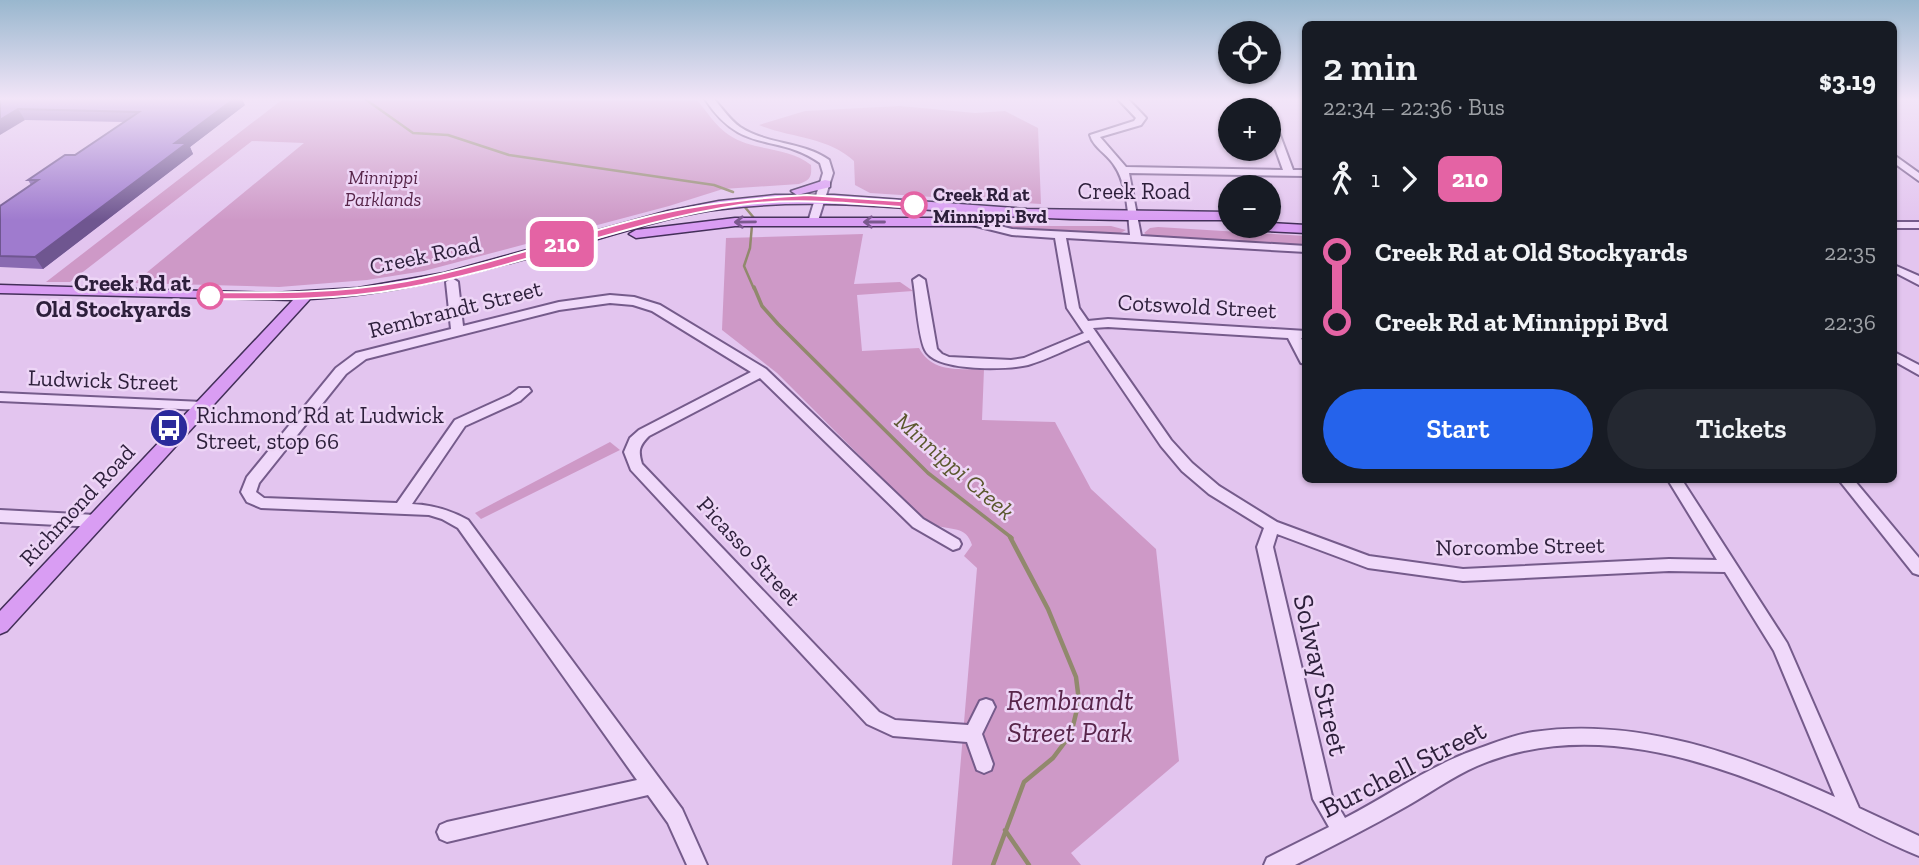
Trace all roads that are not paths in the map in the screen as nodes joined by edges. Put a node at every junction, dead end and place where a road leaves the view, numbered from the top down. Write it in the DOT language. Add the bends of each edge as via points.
graph roads {
  1 [pos="765,139"];
  2 [pos="1096,139"];
  3 [pos="1281,151"];
  4 [pos="1897,160"];
  5 [pos="1122,170"];
  6 [pos="1289,173"];
  7 [pos="1302,173"];
  8 [pos="1919,178"];
  9 [pos="826,181"];
  10 [pos="820,198"];
  11 [pos="775,199"];
  12 [pos="845,199"];
  13 [pos="1218,216"];
  14 [pos="1133,218"];
  15 [pos="1281,219"];
  16 [pos="1302,221"];
  17 [pos="813,222"];
  18 [pos="972,222"];
  19 [pos="660,223"];
  20 [pos="1218,224"];
  21 [pos="1897,225"];
  22 [pos="1919,225"];
  23 [pos="1281,228"];
  24 [pos="1302,229"];
  25 [pos="1060,235"];
  26 [pos="1136,239"];
  27 [pos="1302,249"];
  28 [pos="1897,270"];
  29 [pos="919,280"];
  30 [pos="1919,281"];
  31 [pos="452,282"];
  32 [pos="0,289"];
  33 [pos="0,299"];
  34 [pos="300,302"];
  35 [pos="1089,330"];
  36 [pos="458,333"];
  37 [pos="1298,334"];
  38 [pos="1897,358"];
  39 [pos="1919,371"];
  40 [pos="761,372"];
  41 [pos="524,391"];
  42 [pos="0,397"];
  43 [pos="203,406"];
  44 [pos="1677,483"];
  45 [pos="1848,483"];
  46 [pos="401,509"];
  47 [pos="0,516"];
  48 [pos="96,521"];
  49 [pos="1272,526"];
  50 [pos="953,544"];
  51 [pos="1730,566"];
  52 [pos="1919,569"];
  53 [pos="0,625"];
  54 [pos="986,707"];
  55 [pos="973,734"];
  56 [pos="984,764"];
  57 [pos="653,785"];
  58 [pos="1852,814"];
  59 [pos="1342,831"];
  60 [pos="447,832"];
  61 [pos="1919,846"];
  62 [pos="697,865"];
  63 [pos="1273,865"];
  1 -- 9 [label="street" via="818,156 828,167"];
  2 -- 5 [label="street"];
  3 -- 6 [label="street"];
  4 -- 8 [label="street"];
  5 -- 6 [label="street"];
  5 -- 14 [label="street"];
  6 -- 7 [label="street"];
  9 -- 10 [label="street"];
  9 -- 11 [label="main road"];
  9 -- 12 [label="main road" via="836,183"];
  10 -- 11 [label="main road, Creek Road"];
  10 -- 12 [label="main road, Creek Road"];
  10 -- 17 [label="street"];
  11 -- 19 [label="main road, Creek Road" via="719,205"];
  12 -- 14 [label="main road, Creek Road"];
  13 -- 14 [label="main road, Creek Road"];
  14 -- 18 [label="main road, Creek Road"];
  14 -- 20 [label="main road, Creek Road"];
  14 -- 26 [label="street"];
  15 -- 16 [label="main road"];
  18 -- 17 [label="main road, Creek Road, one-way"];
  17 -- 19 [label="main road, Creek Road, one-way"];
  18 -- 25 [label="street, Creek Road" via="997,230"];
  19 -- 31 [label="main road, Creek Road"];
  19 -- 34 [label="main road, Creek Road" via="436,279"];
  21 -- 22 [label="street"];
  23 -- 24 [label="main road"];
  25 -- 26 [label="street, Creek Road"];
  25 -- 35 [label="street, Norcombe Street" via="1073,308"];
  26 -- 27 [label="street, Creek Road"];
  28 -- 30 [label="street"];
  29 -- 35 [label="street" via="931,349 947,360 1027,362"];
  31 -- 34 [label="main road, Creek Road" via="367,300"];
  31 -- 36 [label="street"];
  32 -- 34 [label="main road, Creek Road"];
  33 -- 34 [label="main road, Creek Road"];
  34 -- 43 [label="main road, Richmond Road"];
  35 -- 37 [label="street, Cotswold Street" via="1108,323"];
  35 -- 49 [label="street, Norcombe Street" via="1187,467"];
  36 -- 40 [label="street, Rembrandt Street" via="579,302 634,302 656,308"];
  36 -- 46 [label="street, Rembrandt Street" via="378,351 351,362 252,481 248,492 261,503"];
  38 -- 39 [label="street"];
  40 -- 50 [label="street, Rembrandt Street" via="883,492 918,523"];
  40 -- 55 [label="street, Picasso Street" via="643,433 631,452 636,466 873,718 894,728"];
  41 -- 46 [label="street" via="460,423"];
  42 -- 43 [label="street, Ludwick Street"];
  43 -- 48 [label="main road, Richmond Road"];
  44 -- 51 [label="street"];
  45 -- 52 [label="street"];
  46 -- 57 [label="street, Rembrandt Street" via="429,510 463,524"];
  47 -- 48 [label="street"];
  48 -- 53 [label="main road, Richmond Road"];
  49 -- 51 [label="street, Norcombe Street" via="1368,562 1463,575"];
  49 -- 59 [label="street, Solway Street" via="1265,547 1323,799"];
  51 -- 58 [label="street" via="1781,648"];
  54 -- 55 [label="street"];
  55 -- 56 [label="street"];
  57 -- 60 [label="street"];
  57 -- 62 [label="street, Rembrandt Street" via="675,816"];
  58 -- 59 [label="street, Burchell Street" via="1737,764 1638,740 1573,736 1538,740 1475,758"];
  58 -- 61 [label="street, Burchell Street"];
  59 -- 63 [label="street, Burchell Street"];
}
